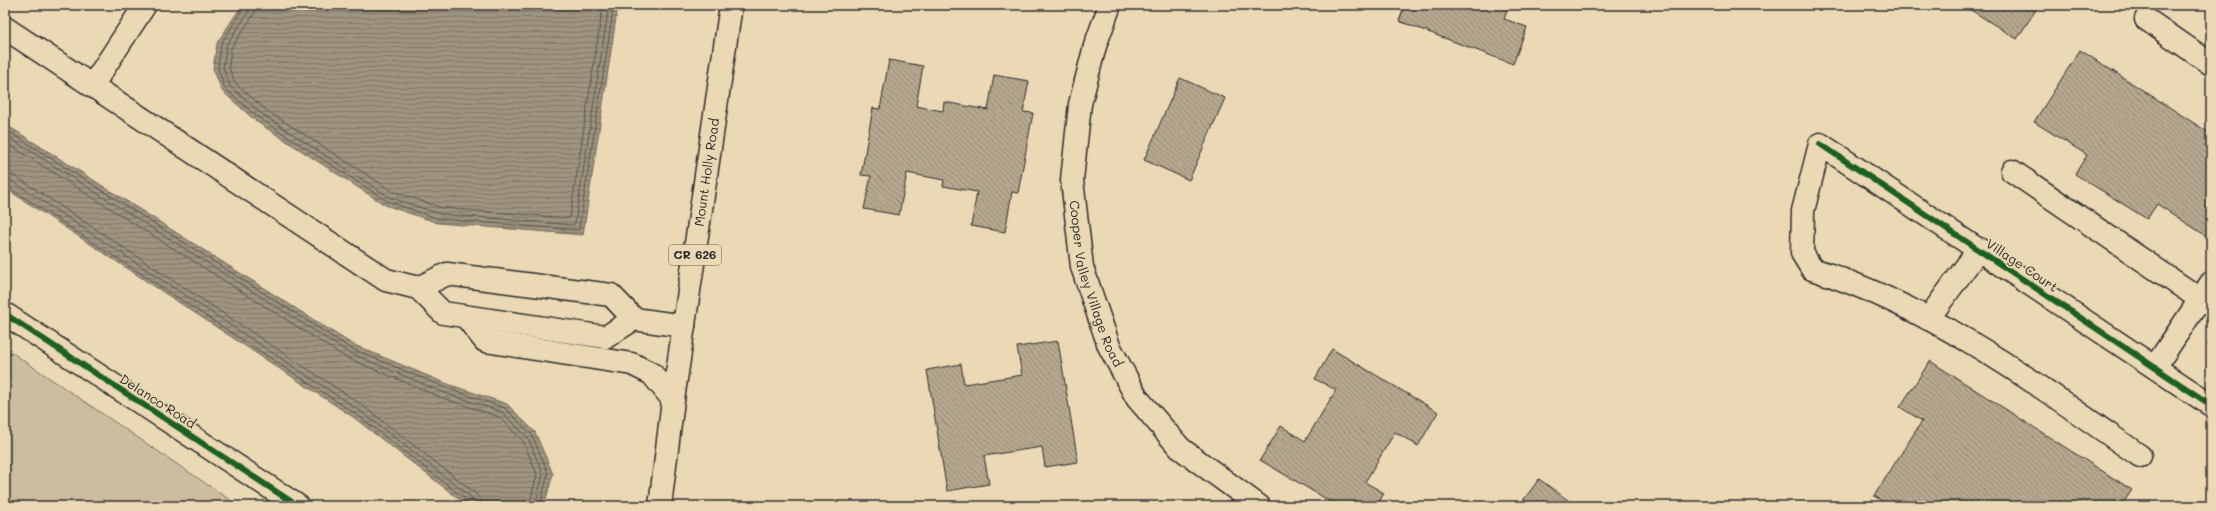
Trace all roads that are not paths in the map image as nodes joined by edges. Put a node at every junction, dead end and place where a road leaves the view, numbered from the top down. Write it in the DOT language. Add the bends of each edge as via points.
graph roads {
  1 [pos="145,5"];
  2 [pos="731,5"];
  3 [pos="1110,5"];
  4 [pos="2146,19"];
  5 [pos="5,28"];
  6 [pos="2211,64"];
  7 [pos="92,86"];
  8 [pos="2012,171"];
  9 [pos="1978,249"];
  10 [pos="418,288"];
  11 [pos="2206,291"];
  12 [pos="5,314"];
  13 [pos="466,316"];
  14 [pos="634,319"];
  15 [pos="1928,319"];
  16 [pos="684,326"];
  17 [pos="2155,367"];
  18 [pos="673,400"];
  19 [pos="2211,405"];
  20 [pos="2140,456"];
  21 [pos="298,506"];
  22 [pos="660,506"];
  23 [pos="1259,506"];
  1 -- 7 [label="street"];
  2 -- 16 [label="street, Mount Holly Road / CR 626"];
  3 -- 23 [label="street, Cooper Valley Village Road" via="1095,46 1080,104 1072,180 1082,267 1109,346 1137,398 1180,448"];
  4 -- 6 [label="street"];
  5 -- 7 [label="street"];
  7 -- 10 [label="street" via="386,280"];
  8 -- 11 [label="street"];
  9 -- 15 [label="street"];
  9 -- 15 [label="street, Village Court" via="1820,144 1803,211 1802,253 1812,269 1886,298"];
  9 -- 17 [label="street, Village Court"];
  10 -- 13 [label="street" via="443,313"];
  10 -- 14 [label="street" via="447,274 611,295"];
  11 -- 17 [label="street"];
  12 -- 21 [label="street, Delanco Road"];
  13 -- 14 [label="street" via="606,337"];
  13 -- 18 [label="street" via="485,341 632,364 652,374"];
  14 -- 16 [label="street"];
  15 -- 20 [label="street" via="2018,371"];
  16 -- 18 [label="street, Mount Holly Road / CR 626"];
  17 -- 19 [label="street, Village Court"];
  18 -- 22 [label="street, Mount Holly Road / CR 626"];
}
